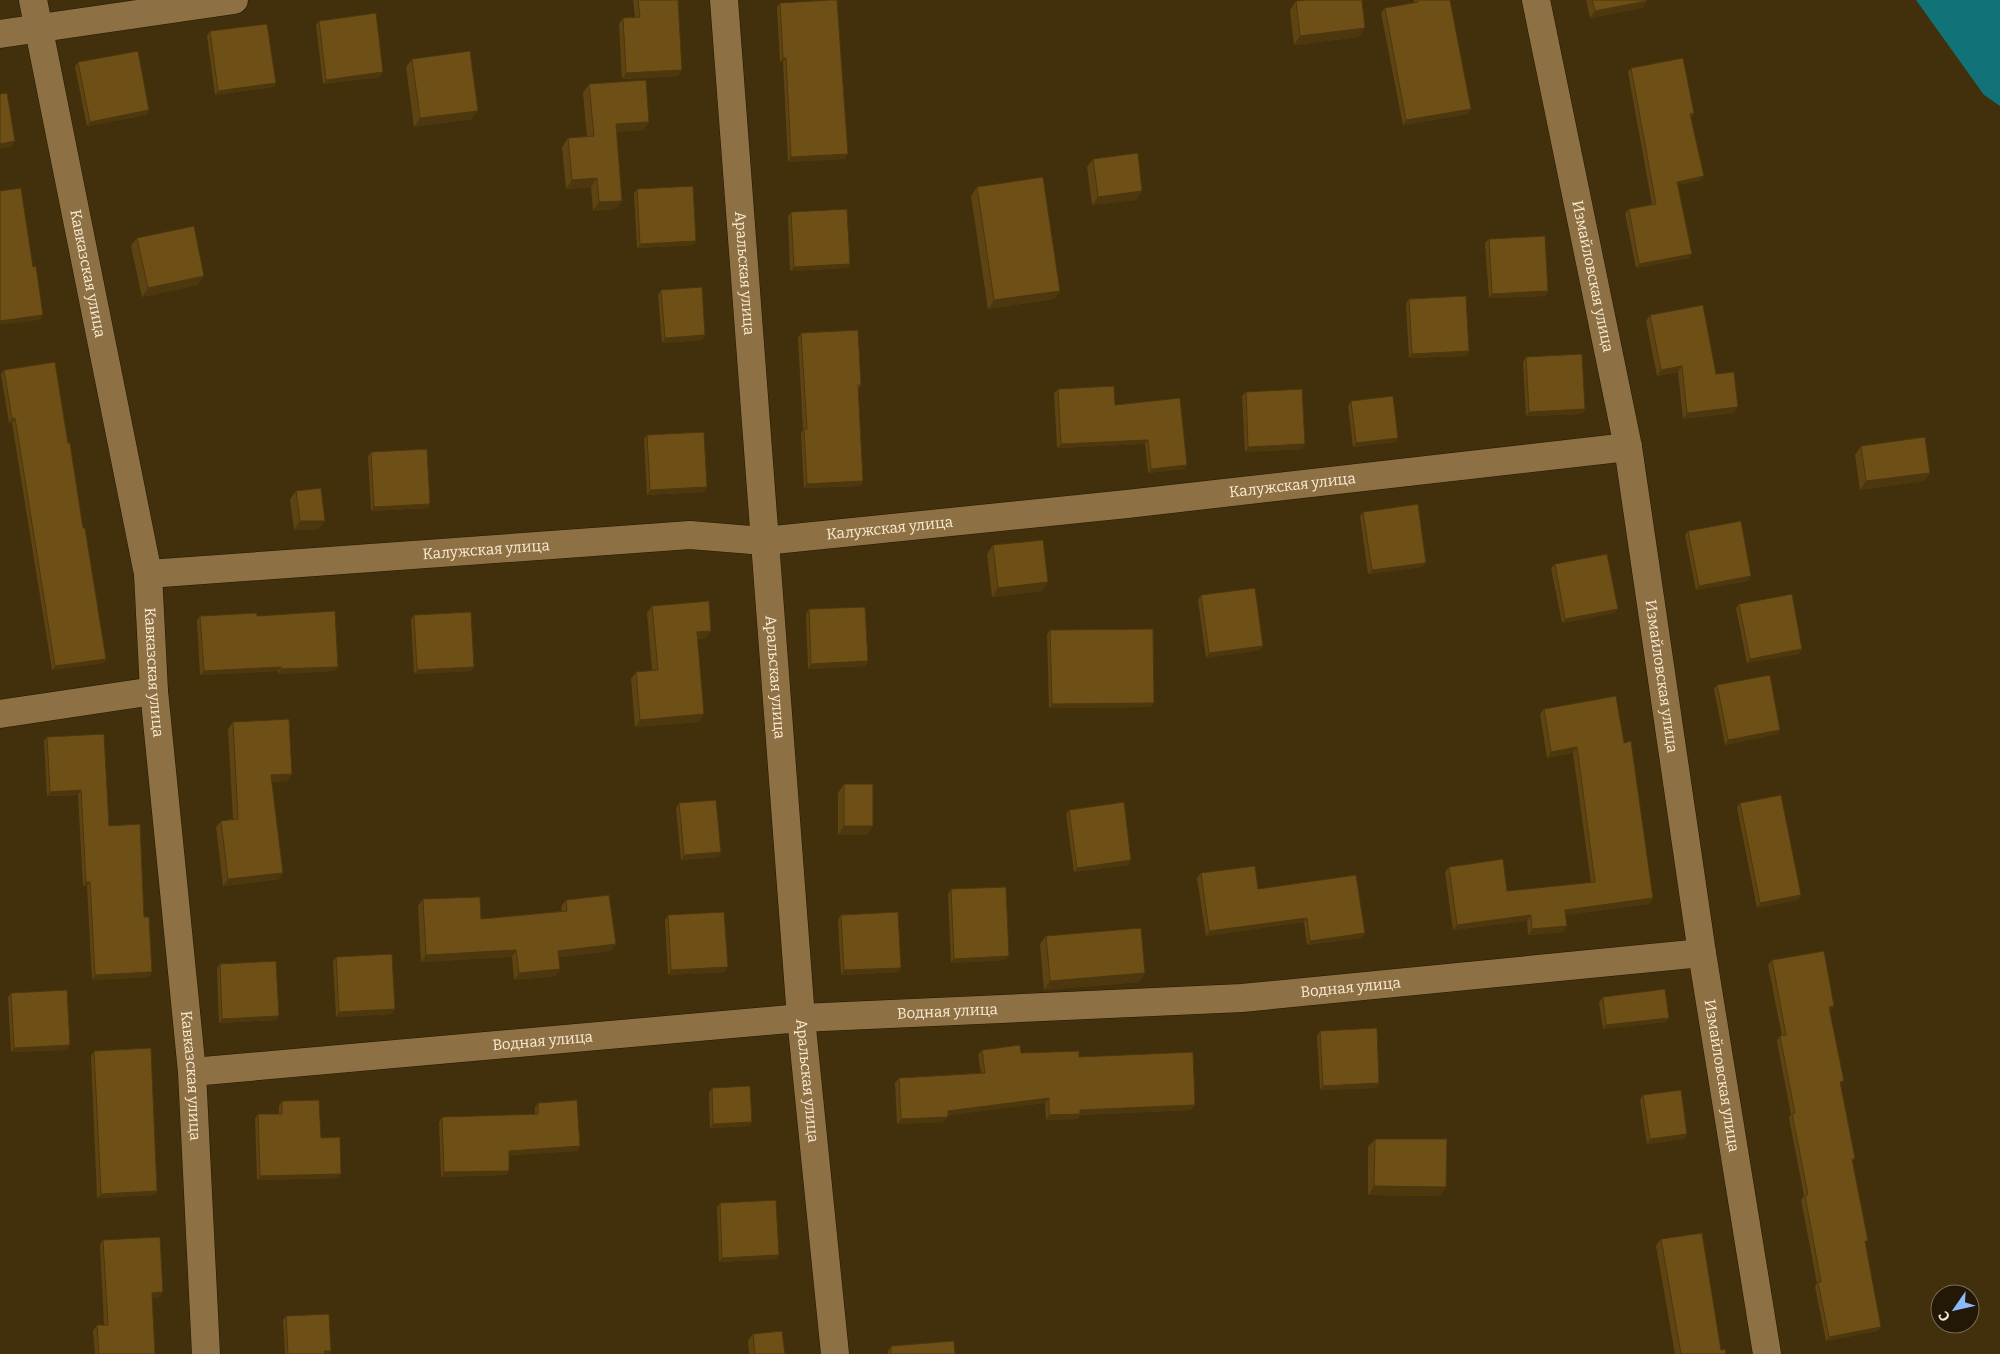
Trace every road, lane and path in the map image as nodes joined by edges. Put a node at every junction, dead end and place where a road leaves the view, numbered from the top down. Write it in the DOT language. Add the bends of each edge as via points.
graph roads {
  1 [pos="33,0"];
  2 [pos="234,0"];
  3 [pos="724,0"];
  4 [pos="1536,0"];
  5 [pos="38,30"];
  6 [pos="0,34"];
  7 [pos="1628,447"];
  8 [pos="764,541"];
  9 [pos="148,574"];
  10 [pos="154,691"];
  11 [pos="0,714"];
  12 [pos="1702,953"];
  13 [pos="801,1018"];
  14 [pos="192,1072"];
  15 [pos="206,1354"];
  16 [pos="835,1354"];
  17 [pos="1767,1354"];
  1 -- 5 [label="street, Кавказская улица"];
  2 -- 5 [label="street"];
  3 -- 8 [label="street, Аральская улица"];
  4 -- 7 [label="street, Измайловская улица"];
  5 -- 6 [label="street"];
  5 -- 9 [label="street, Кавказская улица"];
  7 -- 8 [label="street, Калужская улица"];
  7 -- 12 [label="street, Измайловская улица"];
  8 -- 9 [label="street, Калужская улица" via="690,535"];
  8 -- 13 [label="street, Аральская улица"];
  9 -- 10 [label="street, Кавказская улица"];
  10 -- 11 [label="street"];
  10 -- 14 [label="street, Кавказская улица"];
  12 -- 13 [label="street, Водная улица" via="1242,998"];
  12 -- 17 [label="street, Измайловская улица"];
  13 -- 14 [label="street, Водная улица"];
  13 -- 16 [label="street, Аральская улица"];
  14 -- 15 [label="street, Кавказская улица"];
}
